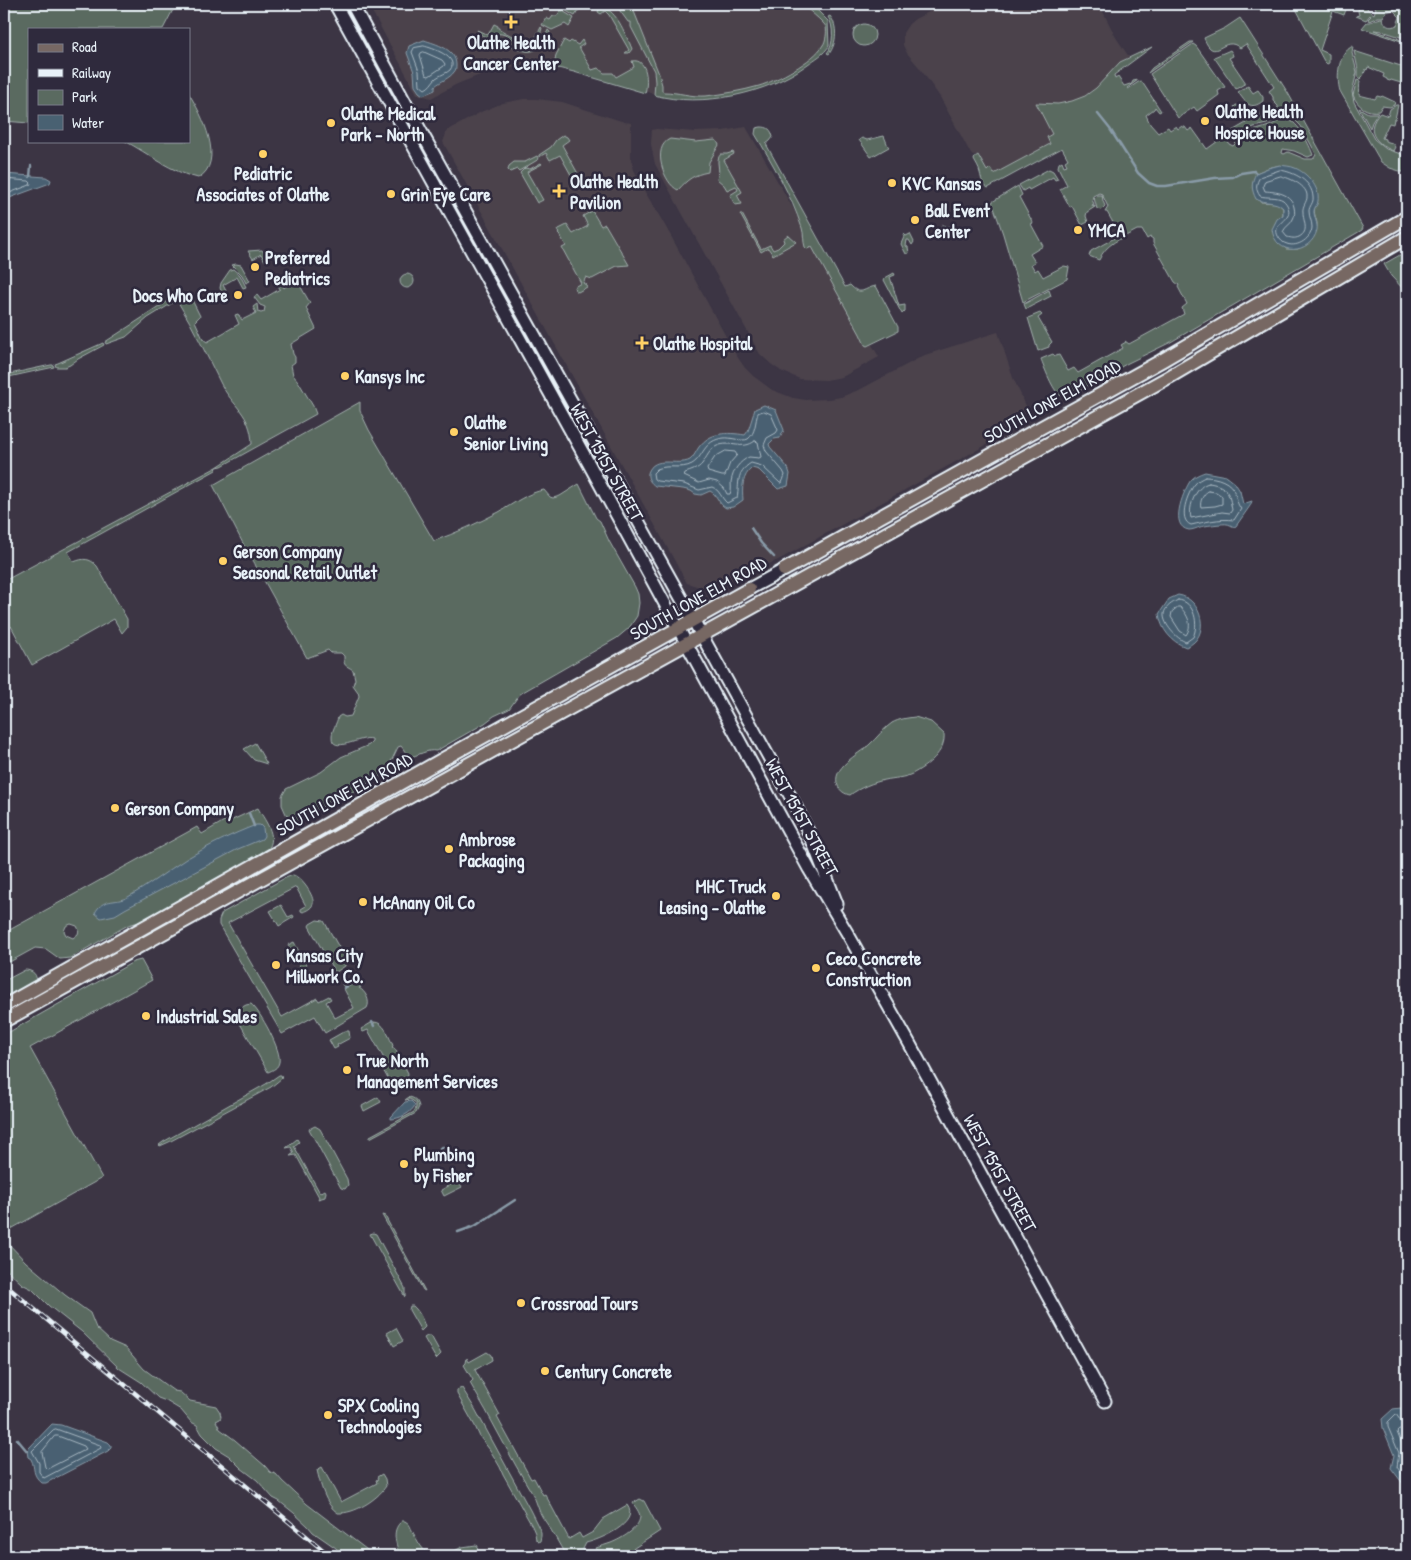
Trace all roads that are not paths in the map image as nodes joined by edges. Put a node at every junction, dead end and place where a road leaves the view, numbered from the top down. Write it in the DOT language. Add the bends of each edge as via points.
graph roads {
  1 [pos="335,4"];
  2 [pos="352,4"];
  3 [pos="1407,217"];
  4 [pos="1407,237"];
  5 [pos="520,307"];
  6 [pos="506,314"];
  7 [pos="784,570"];
  8 [pos="749,589"];
  9 [pos="694,620"];
  10 [pos="678,628"];
  11 [pos="702,635"];
  12 [pos="687,644"];
  13 [pos="849,936"];
  14 [pos="4,1006"];
  15 [pos="4,1021"];
  16 [pos="1105,1401"];
  1 -- 6 [label="main road, WEST 151ST STREET"];
  2 -- 5 [label="main road, WEST 151ST STREET"];
  3 -- 7 [label="main road, SOUTH LONE ELM ROAD" via="1160,361"];
  4 -- 11 [label="main road, SOUTH LONE ELM ROAD" via="1168,376"];
  5 -- 6 [label="main road"];
  5 -- 9 [label="main road, WEST 151ST STREET"];
  6 -- 10 [label="main road, WEST 151ST STREET"];
  7 -- 8 [label="main road, SOUTH LONE ELM ROAD"];
  8 -- 9 [label="main road, SOUTH LONE ELM ROAD"];
  9 -- 10 [label="main road, SOUTH LONE ELM ROAD"];
  9 -- 11 [label="main road, WEST 151ST STREET"];
  10 -- 12 [label="main road, WEST 151ST STREET"];
  10 -- 14 [label="main road, SOUTH LONE ELM ROAD"];
  11 -- 12 [label="main road, SOUTH LONE ELM ROAD"];
  11 -- 13 [label="main road, WEST 151ST STREET" via="802,818"];
  12 -- 13 [label="main road, WEST 151ST STREET"];
  12 -- 15 [label="main road, SOUTH LONE ELM ROAD"];
  13 -- 16 [label="main road, WEST 151ST STREET"];
}
